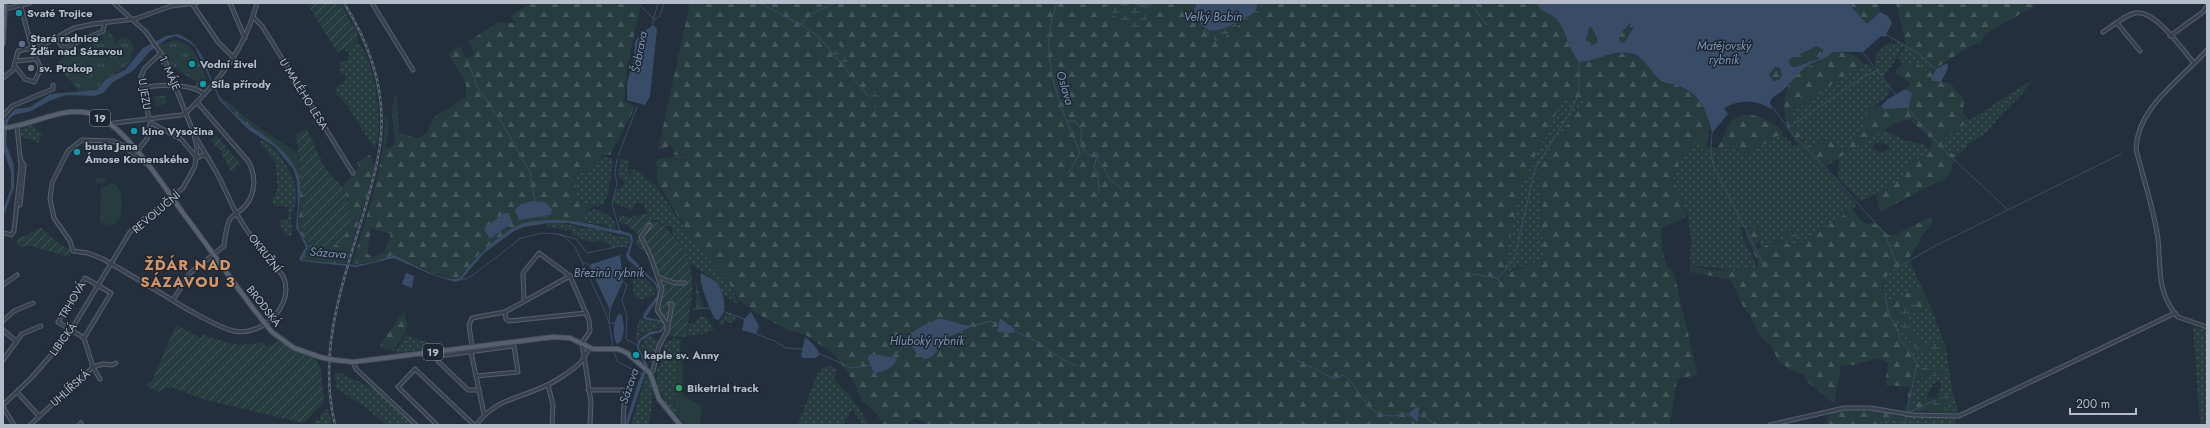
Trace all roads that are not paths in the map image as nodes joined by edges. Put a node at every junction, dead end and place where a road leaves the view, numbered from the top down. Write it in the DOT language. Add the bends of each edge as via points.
graph roads {
  1 [pos="5,3"];
  2 [pos="30,3"];
  3 [pos="114,3"];
  4 [pos="197,3"];
  5 [pos="230,3"];
  6 [pos="257,3"];
  7 [pos="372,3"];
  8 [pos="20,5"];
  9 [pos="192,5"];
  10 [pos="2207,6"];
  11 [pos="5,9"];
  12 [pos="253,17"];
  13 [pos="132,19"];
  14 [pos="105,22"];
  15 [pos="2116,24"];
  16 [pos="2103,32"];
  17 [pos="2170,36"];
  18 [pos="56,38"];
  19 [pos="245,38"];
  20 [pos="3,44"];
  21 [pos="32,48"];
  22 [pos="2207,50"];
  23 [pos="2140,51"];
  24 [pos="160,52"];
  25 [pos="234,58"];
  26 [pos="36,59"];
  27 [pos="16,61"];
  28 [pos="2194,63"];
  29 [pos="15,66"];
  30 [pos="413,70"];
  31 [pos="3,78"];
  32 [pos="53,85"];
  33 [pos="176,86"];
  34 [pos="142,88"];
  35 [pos="204,94"];
  36 [pos="197,102"];
  37 [pos="186,113"];
  38 [pos="3,116"];
  39 [pos="149,119"];
  40 [pos="18,126"];
  41 [pos="112,126"];
  42 [pos="3,128"];
  43 [pos="194,134"];
  44 [pos="137,151"];
  45 [pos="208,157"];
  46 [pos="20,158"];
  47 [pos="197,158"];
  48 [pos="146,162"];
  49 [pos="353,173"];
  50 [pos="172,197"];
  51 [pos="20,205"];
  52 [pos="236,213"];
  53 [pos="650,225"];
  54 [pos="5,233"];
  55 [pos="214,255"];
  56 [pos="111,263"];
  57 [pos="17,275"];
  58 [pos="570,276"];
  59 [pos="658,277"];
  60 [pos="685,283"];
  61 [pos="3,285"];
  62 [pos="98,285"];
  63 [pos="173,300"];
  64 [pos="524,300"];
  65 [pos="31,303"];
  66 [pos="670,304"];
  67 [pos="505,312"];
  68 [pos="586,313"];
  69 [pos="2175,313"];
  70 [pos="3,320"];
  71 [pos="265,323"];
  72 [pos="41,326"];
  73 [pos="2207,327"];
  74 [pos="3,330"];
  75 [pos="71,330"];
  76 [pos="666,333"];
  77 [pos="84,338"];
  78 [pos="16,341"];
  79 [pos="582,343"];
  80 [pos="472,347"];
  81 [pos="590,348"];
  82 [pos="471,352"];
  83 [pos="584,355"];
  84 [pos="3,360"];
  85 [pos="353,362"];
  86 [pos="116,363"];
  87 [pos="93,367"];
  88 [pos="647,371"];
  89 [pos="476,376"];
  90 [pos="100,379"];
  91 [pos="548,385"];
  92 [pos="479,390"];
  93 [pos="588,390"];
  94 [pos="17,392"];
  95 [pos="3,406"];
  96 [pos="484,414"];
  97 [pos="39,416"];
  98 [pos="14,425"];
  99 [pos="30,425"];
  100 [pos="416,425"];
  101 [pos="438,425"];
  102 [pos="475,425"];
  103 [pos="552,425"];
  104 [pos="590,425"];
  105 [pos="624,425"];
  106 [pos="680,425"];
  107 [pos="1770,425"];
  1 -- 11 [label="main road"];
  2 -- 8 [label="street"];
  3 -- 13 [label="street, 1. MÁJE"];
  4 -- 9 [label="street"];
  5 -- 19 [label="street"];
  6 -- 12 [label="street"];
  7 -- 30 [label="street"];
  8 -- 11 [label="street"];
  8 -- 21 [label="street"];
  9 -- 13 [label="street" via="172,6"];
  9 -- 25 [label="street" via="218,42"];
  10 -- 17 [label="street" via="2203,12"];
  11 -- 20 [label="main road"];
  12 -- 19 [label="street"];
  12 -- 49 [label="street, U MALÉHO LESA" via="262,26"];
  13 -- 14 [label="street"];
  13 -- 24 [label="street, 1. MÁJE"];
  14 -- 18 [label="street" via="74,28"];
  14 -- 18 [label="street" via="103,32 64,48"];
  15 -- 16 [label="street"];
  15 -- 17 [label="street" via="2129,16 2142,13 2151,16"];
  15 -- 23 [label="street"];
  17 -- 28 [label="street"];
  18 -- 21 [label="street"];
  19 -- 25 [label="street"];
  21 -- 26 [label="street"];
  21 -- 27 [label="street" via="18,51"];
  22 -- 28 [label="street"];
  24 -- 33 [label="street, 1. MÁJE"];
  24 -- 34 [label="street, U JEZU" via="142,72"];
  25 -- 35 [label="street"];
  26 -- 27 [label="street"];
  26 -- 29 [label="street" via="41,70 34,82 25,79"];
  27 -- 29 [label="street"];
  28 -- 69 [label="street" via="2159,98 2149,112 2136,140 2158,238 2159,277"];
  29 -- 31 [label="street"];
  32 -- 38 [label="street" via="53,89 8,108"];
  33 -- 34 [label="street"];
  33 -- 35 [label="street" via="194,89"];
  33 -- 37 [label="street, 1. MÁJE"];
  34 -- 39 [label="street, U JEZU"];
  35 -- 36 [label="street"];
  36 -- 37 [label="street"];
  36 -- 52 [label="street" via="252,167 253,190 246,205"];
  37 -- 39 [label="street" via="181,116"];
  37 -- 43 [label="street, REVOLUČNÍ"];
  39 -- 41 [label="street" via="114,123"];
  40 -- 41 [label="main road, 19" via="53,114 78,113 93,115"];
  40 -- 42 [label="main road, 19"];
  40 -- 46 [label="street"];
  41 -- 44 [label="main road, 19"];
  43 -- 45 [label="street, OKRUŽNÍ"];
  43 -- 47 [label="street, REVOLUČNÍ"];
  44 -- 47 [label="street" via="147,139 150,124 153,124 181,139"];
  44 -- 48 [label="main road, 19"];
  45 -- 47 [label="street" via="202,155"];
  45 -- 52 [label="street, OKRUŽNÍ"];
  46 -- 51 [label="street" via="24,165"];
  46 -- 54 [label="street" via="14,231 10,235"];
  47 -- 50 [label="street, REVOLUČNÍ" via="191,177 184,188"];
  48 -- 50 [label="main road, BRODSKÁ / 19"];
  48 -- 56 [label="street" via="113,141 93,139 79,142 65,154 51,189 52,214 70,241 73,251 96,255"];
  50 -- 55 [label="main road, BRODSKÁ / 19"];
  50 -- 56 [label="street, REVOLUČNÍ" via="136,226"];
  52 -- 55 [label="street" via="228,223 224,246"];
  52 -- 71 [label="street, OKRUŽNÍ" via="283,276 286,284 287,294 283,305"];
  53 -- 59 [label="street" via="641,238"];
  55 -- 63 [label="street" via="190,273"];
  55 -- 71 [label="main road, BRODSKÁ / 19"];
  56 -- 62 [label="street, LIBICKÁ"];
  56 -- 63 [label="street, OKRUŽNÍ"];
  57 -- 61 [label="street"];
  58 -- 64 [label="street"];
  58 -- 64 [label="street" via="539,253 523,273"];
  58 -- 68 [label="street"];
  59 -- 60 [label="street" via="675,283"];
  59 -- 76 [label="street" via="662,289 658,310 666,323"];
  62 -- 75 [label="street, LIBICKÁ"];
  62 -- 75 [label="street, TRHOVÁ" via="85,278 58,322"];
  62 -- 77 [label="street" via="111,293"];
  63 -- 71 [label="street, OKRUŽNÍ" via="229,329 242,332"];
  64 -- 67 [label="street"];
  65 -- 70 [label="street"];
  66 -- 76 [label="street" via="669,327"];
  67 -- 68 [label="street" via="509,321"];
  67 -- 80 [label="street" via="472,318 469,325"];
  68 -- 79 [label="street" via="590,331"];
  69 -- 73 [label="street" via="2183,320"];
  69 -- 107 [label="street" via="1959,416 1844,408"];
  71 -- 85 [label="main road, BRODSKÁ / 19, bridge" via="290,346 305,353"];
  72 -- 78 [label="street" via="27,330"];
  74 -- 78 [label="street"];
  75 -- 77 [label="street"];
  75 -- 94 [label="street, LIBICKÁ" via="62,344"];
  76 -- 88 [label="street" via="659,346 653,371"];
  77 -- 87 [label="street"];
  78 -- 84 [label="street"];
  79 -- 80 [label="main road, 19" via="570,338 553,337"];
  79 -- 81 [label="main road, 19"];
  79 -- 83 [label="street"];
  80 -- 85 [label="main road, 19"];
  81 -- 83 [label="street"];
  81 -- 88 [label="main road, 19" via="613,349 627,354"];
  82 -- 89 [label="street"];
  82 -- 89 [label="street" via="514,346 518,372"];
  82 -- 92 [label="street" via="439,356 438,361 468,390"];
  83 -- 91 [label="street" via="578,365"];
  83 -- 93 [label="street"];
  85 -- 100 [label="street" via="356,369"];
  86 -- 87 [label="street, UHLÍŘSKÁ"];
  87 -- 90 [label="street"];
  87 -- 97 [label="street, UHLÍŘSKÁ"];
  88 -- 106 [label="main road" via="659,399"];
  89 -- 92 [label="street"];
  91 -- 96 [label="street" via="500,402"];
  91 -- 103 [label="street" via="553,405"];
  92 -- 96 [label="street"];
  93 -- 104 [label="street" via="591,402"];
  93 -- 105 [label="street" via="625,390"];
  94 -- 95 [label="street, LIBICKÁ"];
  94 -- 97 [label="street"];
  95 -- 98 [label="street"];
  96 -- 102 [label="street"];
  97 -- 99 [label="street, UHLÍŘSKÁ"];
  101 -- 102 [label="street" via="398,387 415,369"];
}
